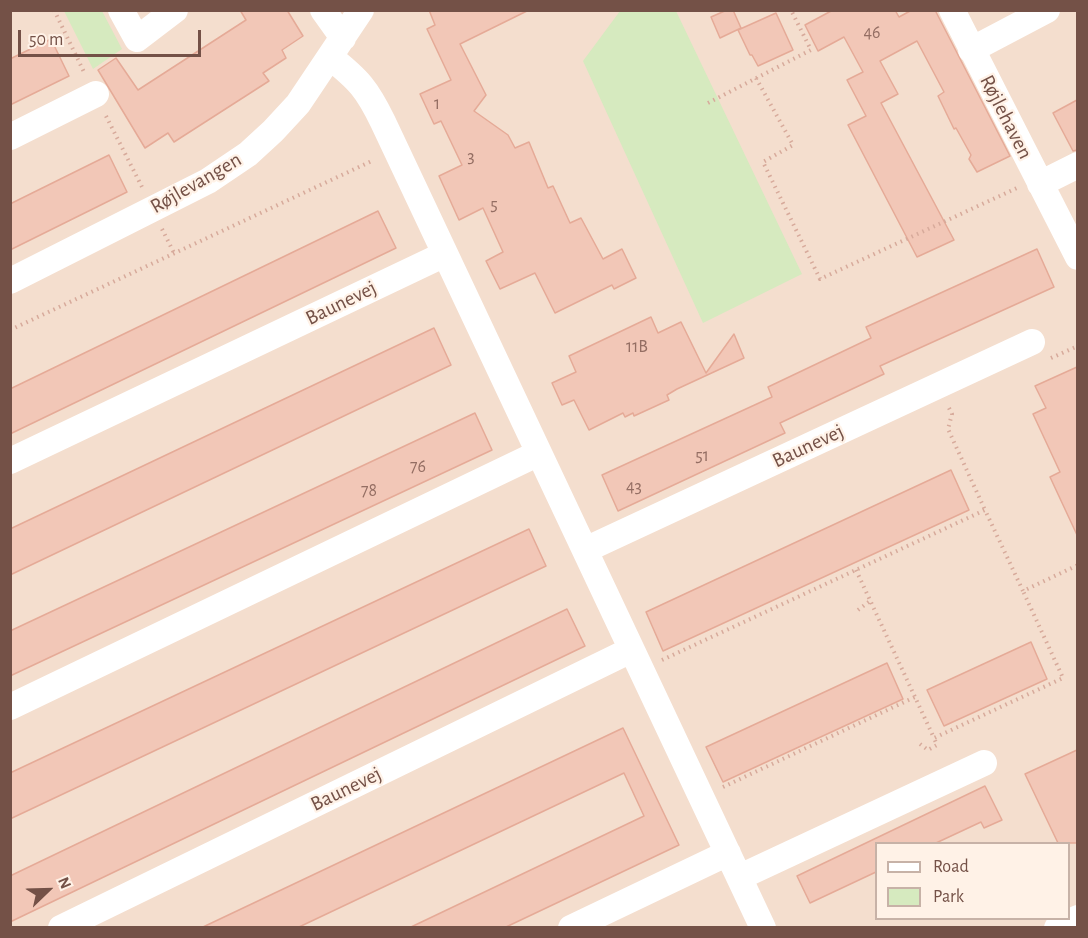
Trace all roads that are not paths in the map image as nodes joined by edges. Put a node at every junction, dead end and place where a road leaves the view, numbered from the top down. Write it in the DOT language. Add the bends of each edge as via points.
graph roads {
  1 [pos="121,10"];
  2 [pos="175,10"];
  3 [pos="324,10"];
  4 [pos="361,10"];
  5 [pos="952,10"];
  6 [pos="1047,10"];
  7 [pos="336,47"];
  8 [pos="971,50"];
  9 [pos="96,94"];
  10 [pos="10,137"];
  11 [pos="1077,165"];
  12 [pos="1039,181"];
  13 [pos="445,254"];
  14 [pos="1077,257"];
  15 [pos="10,281"];
  16 [pos="1032,342"];
  17 [pos="539,453"];
  18 [pos="10,461"];
  19 [pos="585,550"];
  20 [pos="636,660"];
  21 [pos="10,707"];
  22 [pos="984,763"];
  23 [pos="728,853"];
  24 [pos="740,877"];
  25 [pos="61,927"];
  26 [pos="571,927"];
  27 [pos="763,927"];
  1 -- 2 [label="street" via="137,39"];
  3 -- 7 [label="street"];
  4 -- 7 [label="street, Røjlevangen"];
  5 -- 8 [label="street, Røjlehaven"];
  6 -- 8 [label="street, Røjlehaven"];
  7 -- 13 [label="street" via="370,96"];
  7 -- 15 [label="street, Røjlevangen" via="298,104 248,153 208,181"];
  8 -- 12 [label="street, Røjlehaven"];
  9 -- 10 [label="street"];
  11 -- 12 [label="street, Røjlehaven"];
  12 -- 14 [label="street, Røjlehaven"];
  13 -- 17 [label="street"];
  13 -- 18 [label="street, Baunevej"];
  16 -- 19 [label="street, Baunevej"];
  17 -- 19 [label="street"];
  17 -- 21 [label="street"];
  19 -- 20 [label="street"];
  20 -- 23 [label="street"];
  20 -- 25 [label="street, Baunevej"];
  22 -- 24 [label="street"];
  23 -- 24 [label="street"];
  23 -- 26 [label="street"];
  24 -- 27 [label="street"];
}
